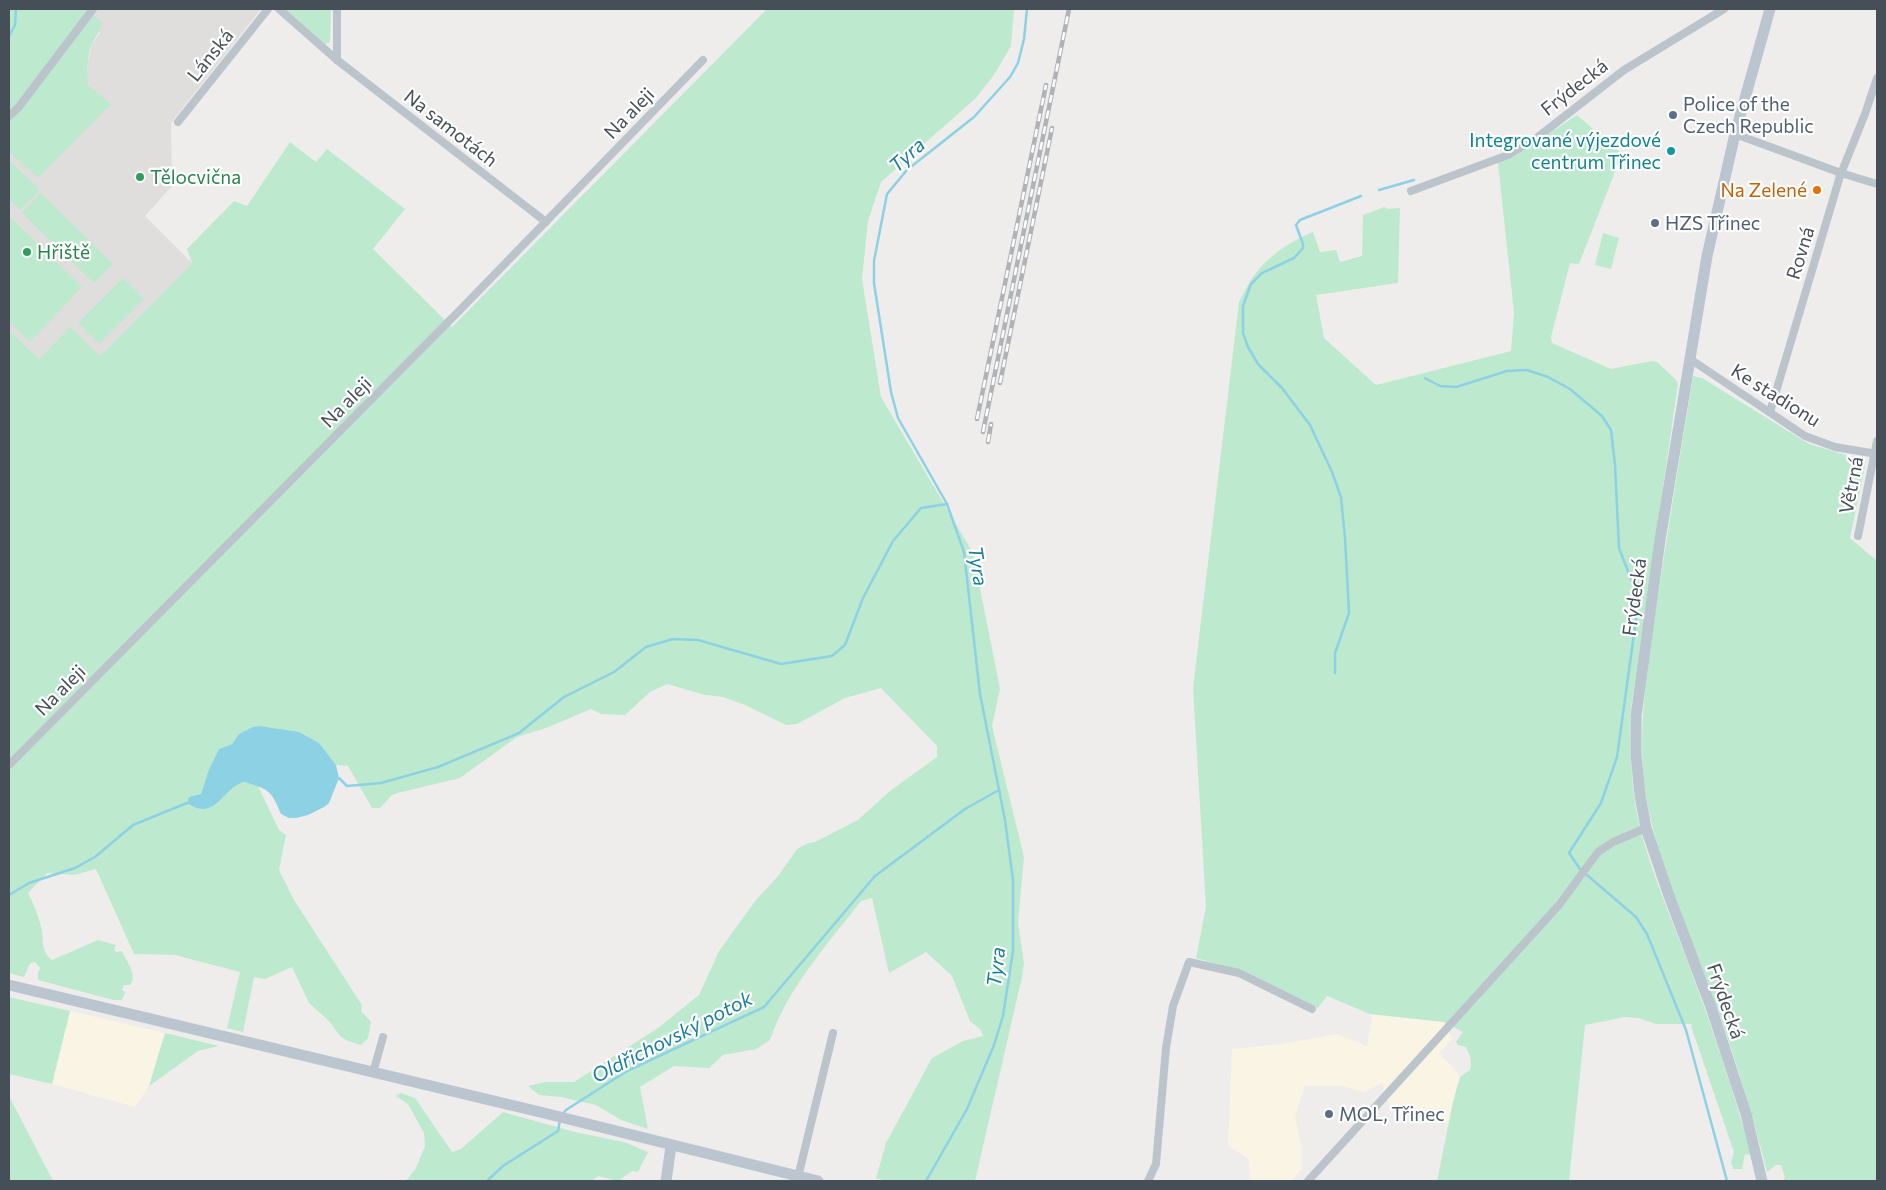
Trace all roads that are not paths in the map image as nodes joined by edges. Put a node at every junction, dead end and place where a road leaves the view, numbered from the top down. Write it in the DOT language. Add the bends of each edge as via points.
graph roads {
  1 [pos="93,9"];
  2 [pos="268,9"];
  3 [pos="279,9"];
  4 [pos="337,9"];
  5 [pos="1724,9"];
  6 [pos="1770,9"];
  7 [pos="337,60"];
  8 [pos="703,60"];
  9 [pos="1877,78"];
  10 [pos="9,116"];
  11 [pos="178,122"];
  12 [pos="1735,134"];
  13 [pos="1841,173"];
  14 [pos="1877,184"];
  15 [pos="1411,191"];
  16 [pos="546,222"];
  17 [pos="1690,358"];
  18 [pos="1770,412"];
  19 [pos="1877,441"];
  20 [pos="1875,454"];
  21 [pos="1858,536"];
  22 [pos="9,765"];
  23 [pos="1646,828"];
  24 [pos="9,986"];
  25 [pos="1312,1009"];
  26 [pos="833,1033"];
  27 [pos="382,1037"];
  28 [pos="373,1073"];
  29 [pos="671,1146"];
  30 [pos="798,1176"];
  31 [pos="666,1181"];
  32 [pos="818,1181"];
  33 [pos="1148,1181"];
  34 [pos="1308,1181"];
  35 [pos="1762,1181"];
  1 -- 10 [label="street"];
  2 -- 11 [label="street, Lánská"];
  3 -- 7 [label="street, Na samotách"];
  4 -- 7 [label="street"];
  5 -- 15 [label="street, Frýdecká" via="1624,70 1534,140 1508,155"];
  6 -- 12 [label="main road, Frýdecká"];
  7 -- 16 [label="street, Na samotách"];
  8 -- 16 [label="street, Na aleji"];
  9 -- 13 [label="street, Rovná"];
  12 -- 13 [label="street"];
  12 -- 17 [label="main road, Frýdecká" via="1707,256"];
  13 -- 14 [label="street"];
  13 -- 18 [label="street, Rovná"];
  16 -- 22 [label="street, Na aleji"];
  17 -- 18 [label="street, Ke stadionu"];
  17 -- 23 [label="main road, Frýdecká" via="1660,540 1636,716 1636,755"];
  18 -- 20 [label="street, Ke stadionu" via="1805,436 1835,447"];
  19 -- 20 [label="street, Větrná"];
  20 -- 21 [label="street, Větrná"];
  23 -- 34 [label="street" via="1598,852 1559,905"];
  23 -- 35 [label="main road, Frýdecká" via="1711,1007 1743,1105"];
  24 -- 28 [label="main road"];
  25 -- 33 [label="street" via="1240,973 1189,962 1173,1006 1156,1164"];
  26 -- 30 [label="street"];
  27 -- 28 [label="street"];
  28 -- 29 [label="main road"];
  29 -- 30 [label="main road"];
  29 -- 31 [label="main road"];
  30 -- 32 [label="main road"];
}
